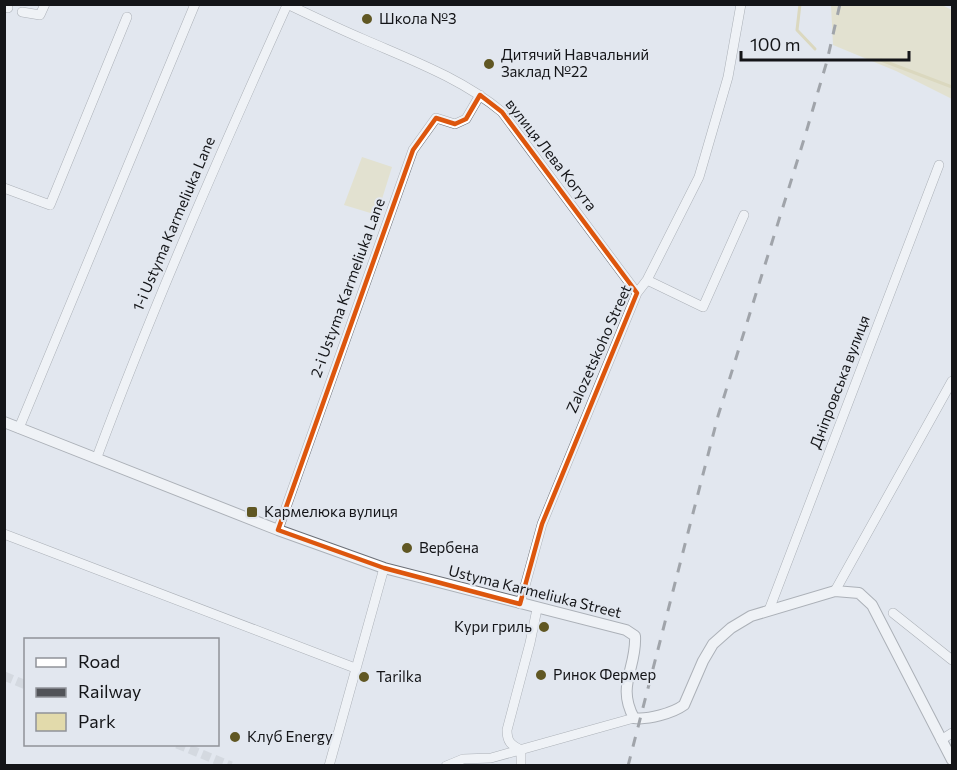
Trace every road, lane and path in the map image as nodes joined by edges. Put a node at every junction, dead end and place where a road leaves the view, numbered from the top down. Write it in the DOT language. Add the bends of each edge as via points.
graph roads {
  1 [pos="45,4"];
  2 [pos="195,4"];
  3 [pos="741,4"];
  4 [pos="287,5"];
  5 [pos="22,12"];
  6 [pos="127,16"];
  7 [pos="480,95"];
  8 [pos="939,165"];
  9 [pos="4,188"];
  10 [pos="744,215"];
  11 [pos="647,280"];
  12 [pos="637,293"];
  13 [pos="952,381"];
  14 [pos="4,422"];
  15 [pos="19,428"];
  16 [pos="97,457"];
  17 [pos="278,530"];
  18 [pos="4,534"];
  19 [pos="384,568"];
  20 [pos="835,591"];
  21 [pos="520,604"];
  22 [pos="537,609"];
  23 [pos="769,610"];
  24 [pos="893,613"];
  25 [pos="952,660"];
  26 [pos="355,668"];
  27 [pos="634,718"];
  28 [pos="952,733"];
  29 [pos="941,740"];
  30 [pos="521,750"];
  31 [pos="952,760"];
  32 [pos="329,765"];
  33 [pos="446,765"];
  34 [pos="521,765"];
  1 -- 5 [label="street" via="40,15"];
  2 -- 15 [label="street"];
  3 -- 11 [label="street, Zalozetskoho Street" via="728,77 699,177"];
  4 -- 7 [label="street, вулиця Лева Когута"];
  4 -- 16 [label="street, 1-i Ustyma Karmeliuka Lane" via="194,212"];
  6 -- 9 [label="street" via="50,204"];
  7 -- 12 [label="street, вулиця Лева Когута" via="502,112"];
  7 -- 17 [label="street, 2-i Ustyma Karmeliuka Lane" via="466,119 455,124 436,118 413,150"];
  8 -- 23 [label="street, Дніпровська вулиця"];
  10 -- 11 [label="street" via="703,307"];
  11 -- 12 [label="street, Zalozetskoho Street"];
  12 -- 21 [label="street, Zalozetskoho Street" via="542,524"];
  13 -- 20 [label="street"];
  14 -- 15 [label="street, Ustyma Karmeliuka Street"];
  15 -- 16 [label="street, Ustyma Karmeliuka Street"];
  16 -- 17 [label="street, Ustyma Karmeliuka Street"];
  17 -- 19 [label="street, Ustyma Karmeliuka Street"];
  18 -- 26 [label="street"];
  19 -- 21 [label="street, Ustyma Karmeliuka Street"];
  19 -- 26 [label="street"];
  20 -- 23 [label="street"];
  20 -- 29 [label="street" via="859,593 872,605"];
  21 -- 22 [label="street, Ustyma Karmeliuka Street"];
  22 -- 27 [label="street, Ustyma Karmeliuka Street" via="626,630 635,636 636,648 625,690"];
  22 -- 30 [label="street" via="507,730 511,745"];
  23 -- 27 [label="street" via="730,628 713,644 684,705 669,712"];
  24 -- 25 [label="street"];
  26 -- 32 [label="street"];
  27 -- 30 [label="street"];
  28 -- 29 [label="street"];
  29 -- 31 [label="street"];
  30 -- 33 [label="street"];
  30 -- 34 [label="street"];
}
